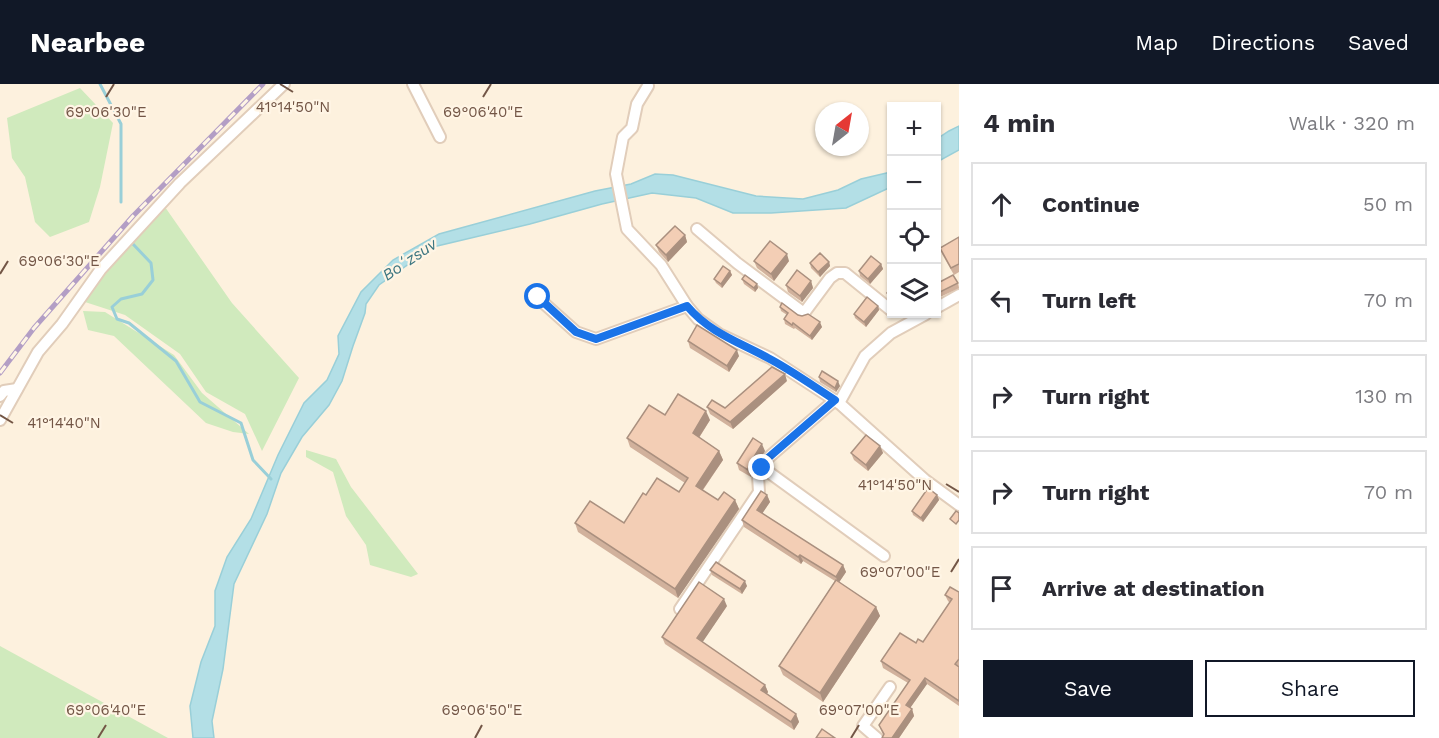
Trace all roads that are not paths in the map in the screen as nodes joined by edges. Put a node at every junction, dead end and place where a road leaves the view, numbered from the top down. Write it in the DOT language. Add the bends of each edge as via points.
graph roads {
  1 [pos="284,84"];
  2 [pos="413,84"];
  3 [pos="648,86"];
  4 [pos="440,137"];
  5 [pos="697,229"];
  6 [pos="959,295"];
  7 [pos="538,297"];
  8 [pos="941,305"];
  9 [pos="687,306"];
  10 [pos="887,307"];
  11 [pos="900,318"];
  12 [pos="918,318"];
  13 [pos="907,324"];
  14 [pos="17,389"];
  15 [pos="0,396"];
  16 [pos="837,402"];
  17 [pos="0,420"];
  18 [pos="762,468"];
  19 [pos="959,505"];
  20 [pos="884,556"];
  21 [pos="681,609"];
  22 [pos="890,687"];
  23 [pos="877,738"];
  1 -- 14 [label="street" via="180,183 101,269 38,352"];
  2 -- 4 [label="street"];
  3 -- 9 [label="street" via="637,104 632,128 623,137 616,174 627,229 662,265"];
  5 -- 10 [label="street" via="804,314 837,273 845,273"];
  6 -- 8 [label="street"];
  7 -- 9 [label="street" via="576,332 596,339"];
  9 -- 16 [label="street" via="719,334 770,358"];
  11 -- 13 [label="street"];
  12 -- 13 [label="street"];
  13 -- 16 [label="street" via="866,356"];
  14 -- 15 [label="street" via="4,391"];
  14 -- 17 [label="street"];
  16 -- 18 [label="street" via="768,458"];
  16 -- 19 [label="street"];
  18 -- 20 [label="street"];
  18 -- 21 [label="street" via="759,492"];
  22 -- 23 [label="street" via="863,726"];
}
